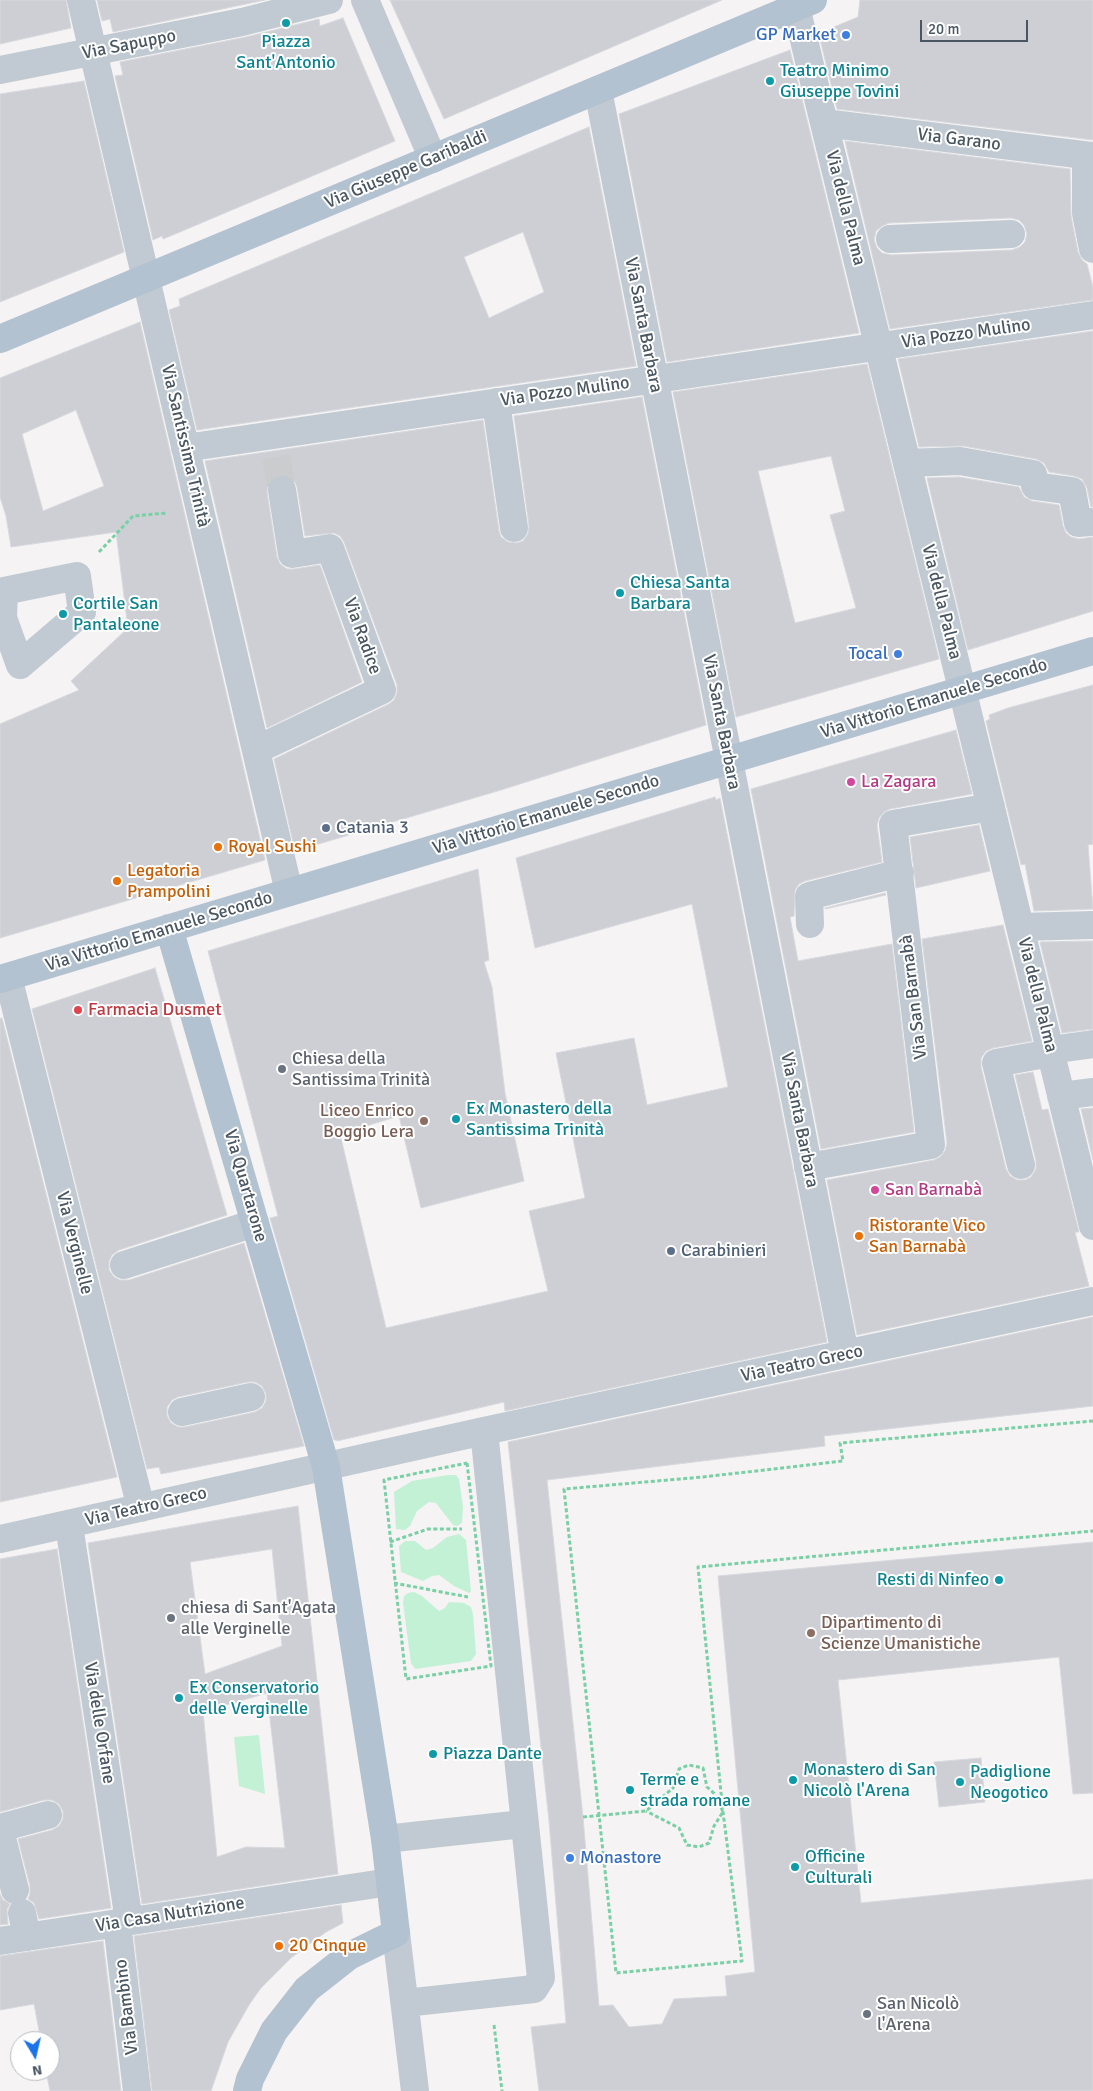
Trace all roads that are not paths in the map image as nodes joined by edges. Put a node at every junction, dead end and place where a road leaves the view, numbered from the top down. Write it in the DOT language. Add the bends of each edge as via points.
graph roads {
  1 [pos="81,0"];
  2 [pos="329,0"];
  3 [pos="802,2"];
  4 [pos="366,3"];
  5 [pos="93,52"];
  6 [pos="0,70"];
  7 [pos="598,90"];
  8 [pos="824,123"];
  9 [pos="1090,156"];
  10 [pos="433,159"];
  11 [pos="1011,234"];
  12 [pos="890,240"];
  13 [pos="1093,249"];
  14 [pos="146,278"];
  15 [pos="1093,315"];
  16 [pos="0,340"];
  17 [pos="878,347"];
  18 [pos="654,379"];
  19 [pos="496,402"];
  20 [pos="185,448"];
  21 [pos="907,463"];
  22 [pos="282,490"];
  23 [pos="1090,522"];
  24 [pos="514,528"];
  25 [pos="2,619"];
  26 [pos="1093,651"];
  27 [pos="963,691"];
  28 [pos="256,750"];
  29 [pos="729,760"];
  30 [pos="991,807"];
  31 [pos="900,873"];
  32 [pos="289,892"];
  33 [pos="810,924"];
  34 [pos="1093,925"];
  35 [pos="1020,927"];
  36 [pos="170,928"];
  37 [pos="4,978"];
  38 [pos="1093,1044"];
  39 [pos="1050,1051"];
  40 [pos="1093,1092"];
  41 [pos="1061,1096"];
  42 [pos="1021,1165"];
  43 [pos="808,1167"];
  44 [pos="255,1223"];
  45 [pos="1093,1226"];
  46 [pos="124,1265"];
  47 [pos="1093,1301"];
  48 [pos="845,1354"];
  49 [pos="252,1397"];
  50 [pos="182,1412"];
  51 [pos="484,1432"];
  52 [pos="323,1455"];
  53 [pos="140,1508"];
  54 [pos="69,1525"];
  55 [pos="0,1539"];
  56 [pos="48,1815"];
  57 [pos="523,1824"];
  58 [pos="0,1829"];
  59 [pos="385,1839"];
  60 [pos="390,1882"];
  61 [pos="21,1913"];
  62 [pos="123,1922"];
  63 [pos="396,1933"];
  64 [pos="0,1940"];
  65 [pos="405,2002"];
  66 [pos="137,2091"];
  67 [pos="247,2091"];
  68 [pos="416,2091"];
  1 -- 5 [label="street, Via Santissima Trinità"];
  2 -- 5 [label="street, Via Sapuppo" via="259,18"];
  3 -- 7 [label="main road, Via Giuseppe Garibaldi"];
  3 -- 8 [label="street, Via della Palma"];
  4 -- 10 [label="street"];
  5 -- 6 [label="street, Via Sapuppo"];
  5 -- 14 [label="street, Via Santissima Trinità"];
  7 -- 10 [label="main road, Via Giuseppe Garibaldi"];
  7 -- 18 [label="street, Via Santa Barbara"];
  8 -- 9 [label="street, Via Garano"];
  8 -- 17 [label="street, Via della Palma"];
  9 -- 13 [label="street" via="1086,213"];
  10 -- 14 [label="main road, Via Giuseppe Garibaldi"];
  11 -- 12 [label="street"];
  14 -- 16 [label="main road, Via Giuseppe Garibaldi"];
  14 -- 20 [label="street, Via Santissima Trinità"];
  15 -- 17 [label="street, Via Pozzo Mulino"];
  17 -- 18 [label="street, Via Pozzo Mulino"];
  17 -- 21 [label="street, Via della Palma"];
  18 -- 19 [label="street, Via Pozzo Mulino"];
  18 -- 29 [label="street, Via Santa Barbara"];
  19 -- 20 [label="street, Via Pozzo Mulino" via="275,446"];
  19 -- 24 [label="street"];
  20 -- 28 [label="street, Via Santissima Trinità"];
  21 -- 23 [label="street" via="960,461 1033,474 1035,486 1072,491 1078,523"];
  21 -- 27 [label="street, Via della Palma"];
  22 -- 28 [label="street, Via Radice" via="292,554 330,548 382,690"];
  25 -- 25 [label="street" via="20,665 82,612 77,576 4,591"];
  26 -- 27 [label="main road, Via Vittorio Emanuele Secondo"];
  27 -- 29 [label="main road, Via Vittorio Emanuele Secondo"];
  27 -- 30 [label="street, Via della Palma"];
  28 -- 32 [label="street, Via Santissima Trinità"];
  29 -- 32 [label="main road, Via Vittorio Emanuele Secondo"];
  29 -- 43 [label="street, Via Santa Barbara"];
  30 -- 31 [label="street, Via San Barnabà" via="892,824"];
  30 -- 35 [label="street, Via della Palma"];
  31 -- 33 [label="street" via="809,896"];
  31 -- 43 [label="street, Via San Barnabà" via="931,1145"];
  32 -- 36 [label="main road, Via Vittorio Emanuele Secondo"];
  34 -- 35 [label="street"];
  35 -- 39 [label="street, Via della Palma"];
  36 -- 37 [label="main road, Via Vittorio Emanuele Secondo"];
  36 -- 44 [label="main road, Via Quartarone"];
  37 -- 53 [label="street, Via Verginelle"];
  38 -- 39 [label="street"];
  39 -- 41 [label="street, Via della Palma"];
  39 -- 42 [label="street" via="996,1063"];
  40 -- 41 [label="street"];
  41 -- 45 [label="street, Via della Palma"];
  43 -- 48 [label="street, Via Santa Barbara"];
  44 -- 46 [label="street"];
  44 -- 52 [label="main road, Via Quartarone"];
  47 -- 48 [label="street, Via Teatro Greco"];
  48 -- 51 [label="street, Via Teatro Greco"];
  49 -- 50 [label="street"];
  51 -- 52 [label="street, Via Teatro Greco"];
  51 -- 57 [label="street" via="492,1601"];
  52 -- 53 [label="street, Via Teatro Greco" via="293,1475"];
  52 -- 59 [label="main road, Via Quartarone"];
  53 -- 54 [label="street, Via Teatro Greco"];
  54 -- 55 [label="street, Via Teatro Greco"];
  54 -- 62 [label="street, Via delle Orfane"];
  56 -- 58 [label="street"];
  57 -- 59 [label="street"];
  57 -- 65 [label="street" via="540,1978 534,1989"];
  58 -- 61 [label="street"];
  59 -- 60 [label="main road, Via Quartarone"];
  60 -- 62 [label="street, Via Casa Nutrizione"];
  60 -- 63 [label="main road, Via Quartarone"];
  61 -- 62 [label="street, Via Casa Nutrizione"];
  61 -- 64 [label="street, Via Casa Nutrizione"];
  62 -- 66 [label="street, Via Bambino"];
  63 -- 65 [label="street"];
  63 -- 67 [label="main road" via="349,1956 306,1989 274,2031"];
  65 -- 68 [label="street"];
}
